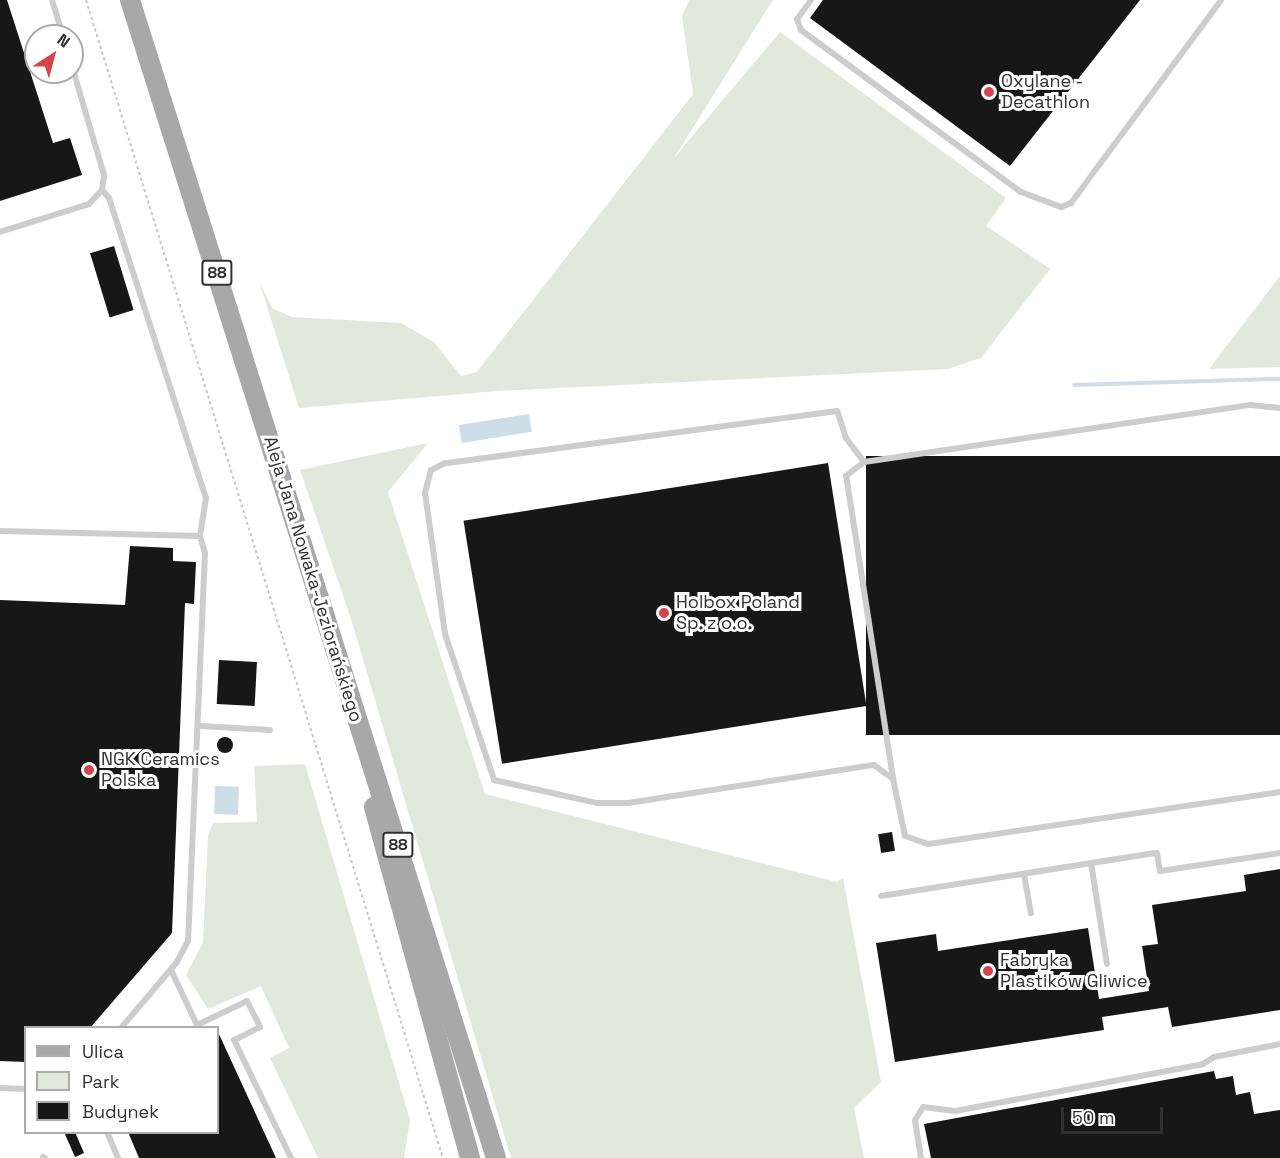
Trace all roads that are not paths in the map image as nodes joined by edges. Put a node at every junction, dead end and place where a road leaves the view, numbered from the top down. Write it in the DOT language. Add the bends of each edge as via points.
graph roads {
  1 [pos="52,0"];
  2 [pos="130,0"];
  3 [pos="811,0"];
  4 [pos="1221,0"];
  5 [pos="59,24"];
  6 [pos="77,84"];
  7 [pos="102,190"];
  8 [pos="0,232"];
  9 [pos="1280,408"];
  10 [pos="864,462"];
  11 [pos="0,531"];
  12 [pos="200,536"];
  13 [pos="355,713"];
  14 [pos="201,726"];
  15 [pos="270,730"];
  16 [pos="893,779"];
  17 [pos="1280,792"];
  18 [pos="1280,853"];
  19 [pos="1091,863"];
  20 [pos="1024,874"];
  21 [pos="881,896"];
  22 [pos="1030,914"];
  23 [pos="1107,964"];
  24 [pos="171,970"];
  25 [pos="123,1026"];
  26 [pos="1280,1044"];
  27 [pos="0,1088"];
  28 [pos="24,1089"];
  29 [pos="108,1134"];
  30 [pos="118,1158"];
  31 [pos="291,1158"];
  32 [pos="470,1158"];
  33 [pos="496,1158"];
  34 [pos="921,1158"];
  1 -- 5 [label="lane"];
  2 -- 13 [label="main road, Aleja Jana Nowaka-Jeziorańskiego / 88"];
  3 -- 4 [label="lane" via="797,19 801,30 1022,192 1061,207 1071,203"];
  6 -- 7 [label="lane" via="104,175"];
  7 -- 8 [label="lane" via="89,204"];
  7 -- 12 [label="lane" via="109,198 206,498"];
  9 -- 10 [label="lane" via="1251,405"];
  10 -- 16 [label="lane" via="846,476"];
  10 -- 16 [label="lane" via="846,438 837,411 445,463 431,470 425,494 444,634 494,780 597,803 628,803 874,765"];
  11 -- 12 [label="lane"];
  12 -- 14 [label="lane" via="205,569"];
  13 -- 32 [label="main road" via="379,831"];
  13 -- 33 [label="main road, Aleja Jana Nowaka-Jeziorańskiego / 88"];
  14 -- 15 [label="lane"];
  14 -- 24 [label="lane" via="188,941"];
  16 -- 17 [label="lane" via="905,836 928,844"];
  18 -- 19 [label="lane" via="1160,871 1157,853"];
  19 -- 20 [label="lane"];
  19 -- 23 [label="lane"];
  20 -- 21 [label="lane"];
  20 -- 22 [label="lane"];
  24 -- 25 [label="lane"];
  24 -- 31 [label="lane" via="197,1025 247,1001 260,1027 234,1040"];
  26 -- 34 [label="lane" via="1214,1057 1203,1064 956,1111 923,1107 915,1120"];
  27 -- 28 [label="lane"];
  29 -- 30 [label="lane"];
}
